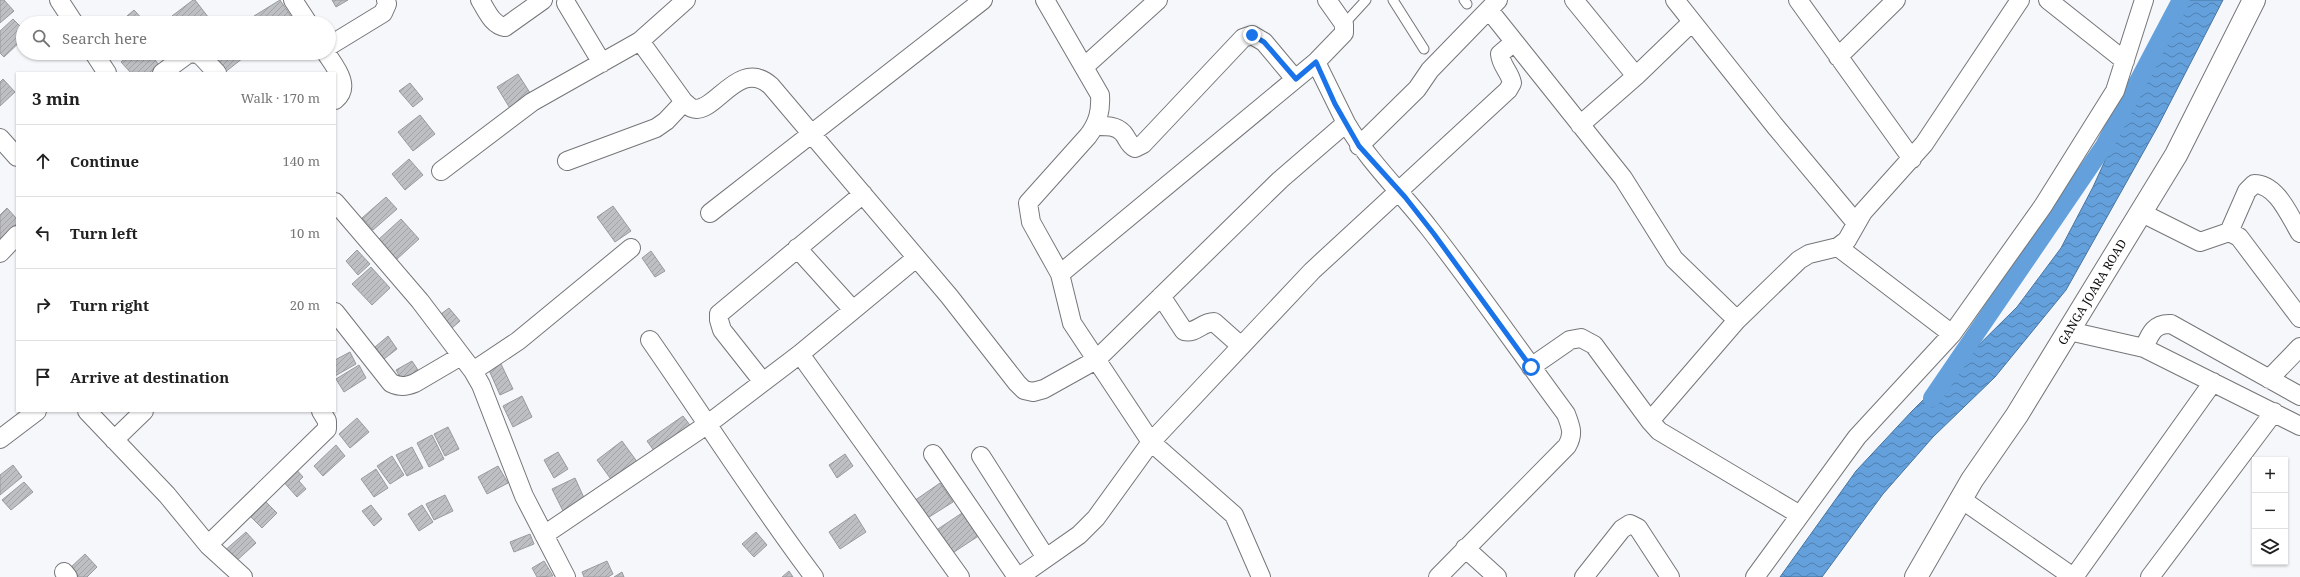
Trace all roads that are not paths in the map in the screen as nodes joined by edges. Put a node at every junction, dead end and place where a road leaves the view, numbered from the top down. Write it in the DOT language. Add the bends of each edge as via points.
graph roads {
  1 [pos="59,0"];
  2 [pos="293,0"];
  3 [pos="386,0"];
  4 [pos="480,0"];
  5 [pos="543,0"];
  6 [pos="547,0"];
  7 [pos="686,0"];
  8 [pos="983,0"];
  9 [pos="1158,0"];
  10 [pos="1327,0"];
  11 [pos="1366,0"];
  12 [pos="1392,0"];
  13 [pos="1574,0"];
  14 [pos="1675,0"];
  15 [pos="1798,0"];
  16 [pos="1896,0"];
  17 [pos="2020,0"];
  18 [pos="2048,0"];
  19 [pos="2144,0"];
  20 [pos="2254,0"];
  21 [pos="570,1"];
  22 [pos="1052,3"];
  23 [pos="1494,5"];
  24 [pos="69,16"];
  25 [pos="303,16"];
  26 [pos="1692,22"];
  27 [pos="1344,24"];
  28 [pos="640,41"];
  29 [pos="336,42"];
  30 [pos="1514,42"];
  31 [pos="1424,49"];
  32 [pos="1838,57"];
  33 [pos="99,60"];
  34 [pos="180,60"];
  35 [pos="205,60"];
  36 [pos="330,60"];
  37 [pos="2125,61"];
  38 [pos="1316,62"];
  39 [pos="602,63"];
  40 [pos="1084,67"];
  41 [pos="106,72"];
  42 [pos="163,72"];
  43 [pos="216,72"];
  44 [pos="1636,76"];
  45 [pos="1296,79"];
  46 [pos="336,99"];
  47 [pos="684,102"];
  48 [pos="1346,124"];
  49 [pos="1580,125"];
  50 [pos="1095,126"];
  51 [pos="811,133"];
  52 [pos="0,138"];
  53 [pos="1359,146"];
  54 [pos="16,156"];
  55 [pos="1912,159"];
  56 [pos="567,161"];
  57 [pos="441,171"];
  58 [pos="1399,191"];
  59 [pos="863,194"];
  60 [pos="336,203"];
  61 [pos="2140,212"];
  62 [pos="710,213"];
  63 [pos="1856,223"];
  64 [pos="2229,232"];
  65 [pos="2300,233"];
  66 [pos="16,236"];
  67 [pos="1838,247"];
  68 [pos="631,248"];
  69 [pos="798,248"];
  70 [pos="0,253"];
  71 [pos="916,258"];
  72 [pos="1060,274"];
  73 [pos="1161,296"];
  74 [pos="853,310"];
  75 [pos="336,313"];
  76 [pos="2300,318"];
  77 [pos="1737,320"];
  78 [pos="2069,331"];
  79 [pos="1952,334"];
  80 [pos="650,340"];
  81 [pos="1241,346"];
  82 [pos="2300,347"];
  83 [pos="2144,348"];
  84 [pos="800,354"];
  85 [pos="461,356"];
  86 [pos="1096,360"];
  87 [pos="1531,367"];
  88 [pos="473,371"];
  89 [pos="2269,379"];
  90 [pos="763,382"];
  91 [pos="2213,382"];
  92 [pos="2300,396"];
  93 [pos="36,412"];
  94 [pos="88,412"];
  95 [pos="143,412"];
  96 [pos="322,412"];
  97 [pos="2274,412"];
  98 [pos="1650,421"];
  99 [pos="708,424"];
  100 [pos="2300,426"];
  101 [pos="0,438"];
  102 [pos="114,440"];
  103 [pos="1151,442"];
  104 [pos="933,454"];
  105 [pos="981,456"];
  106 [pos="1961,498"];
  107 [pos="1800,515"];
  108 [pos="544,535"];
  109 [pos="208,545"];
  110 [pos="1465,548"];
  111 [pos="1046,558"];
  112 [pos="243,577"];
  113 [pos="566,577"];
  114 [pos="814,577"];
  115 [pos="960,577"];
  116 [pos="1018,577"];
  117 [pos="1261,577"];
  118 [pos="1438,577"];
  119 [pos="1497,577"];
  120 [pos="1584,577"];
  121 [pos="1670,577"];
  122 [pos="1755,577"];
  123 [pos="1916,577"];
  124 [pos="2073,577"];
  125 [pos="2150,577"];
  1 -- 24 [label="street"];
  2 -- 25 [label="street"];
  3 -- 29 [label="street" via="383,13"];
  4 -- 5 [label="street" via="498,26 505,27"];
  6 -- 21 [label="street"];
  7 -- 28 [label="street"];
  8 -- 51 [label="street"];
  9 -- 40 [label="street"];
  10 -- 27 [label="street"];
  11 -- 27 [label="lane"];
  12 -- 31 [label="lane"];
  13 -- 44 [label="street"];
  14 -- 26 [label="street"];
  15 -- 32 [label="street"];
  16 -- 32 [label="street"];
  17 -- 55 [label="street"];
  18 -- 37 [label="street"];
  19 -- 37 [label="street"];
  20 -- 61 [label="main road, GANGA JOARA ROAD" via="2176,155"];
  21 -- 39 [label="street"];
  22 -- 40 [label="street"];
  23 -- 30 [label="street"];
  23 -- 53 [label="street" via="1430,70 1417,89"];
  26 -- 44 [label="street"];
  26 -- 63 [label="street"];
  27 -- 38 [label="street" via="1344,33"];
  28 -- 39 [label="street"];
  28 -- 47 [label="street"];
  30 -- 49 [label="street"];
  30 -- 58 [label="street" via="1500,54 1501,62 1511,76 1512,83 1508,90"];
  32 -- 55 [label="street"];
  33 -- 41 [label="street"];
  34 -- 42 [label="street"];
  35 -- 43 [label="street"];
  36 -- 46 [label="street" via="343,81 343,89"];
  37 -- 79 [label="street" via="2115,91 2043,206"];
  38 -- 45 [label="street"];
  38 -- 48 [label="street"];
  39 -- 57 [label="street" via="532,102"];
  40 -- 50 [label="street" via="1100,95 1101,110"];
  44 -- 49 [label="street"];
  45 -- 50 [label="street" via="1264,42 1252,35 1242,38 1143,144 1135,148 1129,144 1123,133 1114,127"];
  45 -- 72 [label="street"];
  47 -- 51 [label="street" via="692,108 698,108 743,78 754,77 765,80"];
  47 -- 56 [label="street" via="656,128"];
  48 -- 53 [label="street"];
  48 -- 73 [label="street" via="1295,166"];
  49 -- 77 [label="street" via="1623,178 1674,259"];
  50 -- 72 [label="street" via="1028,203 1032,222"];
  51 -- 59 [label="street"];
  51 -- 62 [label="street"];
  52 -- 54 [label="street"];
  53 -- 58 [label="street"];
  55 -- 63 [label="street"];
  58 -- 81 [label="street" via="1312,271"];
  58 -- 87 [label="street" via="1434,234"];
  59 -- 69 [label="street"];
  59 -- 71 [label="street"];
  60 -- 85 [label="street" via="420,301"];
  61 -- 64 [label="street" via="2200,242"];
  61 -- 78 [label="main road, GANGA JOARA ROAD"];
  63 -- 67 [label="street" via="1847,240"];
  64 -- 65 [label="street" via="2247,191 2254,184 2263,184 2272,189"];
  64 -- 76 [label="street" via="2239,237"];
  66 -- 70 [label="street"];
  67 -- 77 [label="street" via="1810,254 1799,260"];
  67 -- 79 [label="street"];
  68 -- 88 [label="street" via="541,323"];
  69 -- 74 [label="street"];
  69 -- 90 [label="street" via="719,314 722,330"];
  71 -- 74 [label="street"];
  71 -- 86 [label="street" via="1024,390 1033,392 1044,389"];
  72 -- 86 [label="street" via="1072,323"];
  73 -- 81 [label="street" via="1184,331 1190,333 1206,322 1214,322"];
  73 -- 86 [label="street"];
  74 -- 84 [label="street"];
  75 -- 85 [label="street" via="391,383 398,387 407,387"];
  77 -- 98 [label="street"];
  78 -- 83 [label="street"];
  78 -- 106 [label="main road, GANGA JOARA ROAD"];
  79 -- 107 [label="street" via="1857,437"];
  80 -- 99 [label="street"];
  81 -- 103 [label="street"];
  82 -- 89 [label="street"];
  83 -- 89 [label="street" via="2153,329 2162,323 2171,324"];
  83 -- 91 [label="street"];
  84 -- 90 [label="street"];
  84 -- 115 [label="street"];
  85 -- 88 [label="street"];
  86 -- 103 [label="street"];
  87 -- 98 [label="street" via="1570,340 1581,338 1594,345"];
  87 -- 110 [label="street" via="1566,414 1572,436 1567,446"];
  88 -- 108 [label="street" via="481,385 524,496"];
  89 -- 92 [label="street"];
  90 -- 99 [label="street"];
  91 -- 97 [label="street"];
  91 -- 124 [label="street"];
  93 -- 101 [label="street"];
  94 -- 102 [label="street"];
  95 -- 102 [label="street"];
  96 -- 109 [label="street" via="327,421 327,429"];
  97 -- 100 [label="street"];
  97 -- 125 [label="street"];
  98 -- 107 [label="street" via="1675,441"];
  99 -- 108 [label="street"];
  99 -- 114 [label="street" via="766,513"];
  102 -- 109 [label="street" via="167,496"];
  103 -- 111 [label="street" via="1096,518 1079,535"];
  103 -- 117 [label="street" via="1234,515"];
  104 -- 116 [label="street"];
  105 -- 111 [label="street"];
  106 -- 123 [label="main road, GANGA JOARA ROAD"];
  106 -- 124 [label="street"];
  107 -- 122 [label="street"];
  108 -- 113 [label="street"];
  109 -- 112 [label="street"];
  110 -- 118 [label="street"];
  110 -- 119 [label="street"];
  111 -- 116 [label="street"];
  120 -- 121 [label="street" via="1622,529 1630,524 1638,528"];
}
